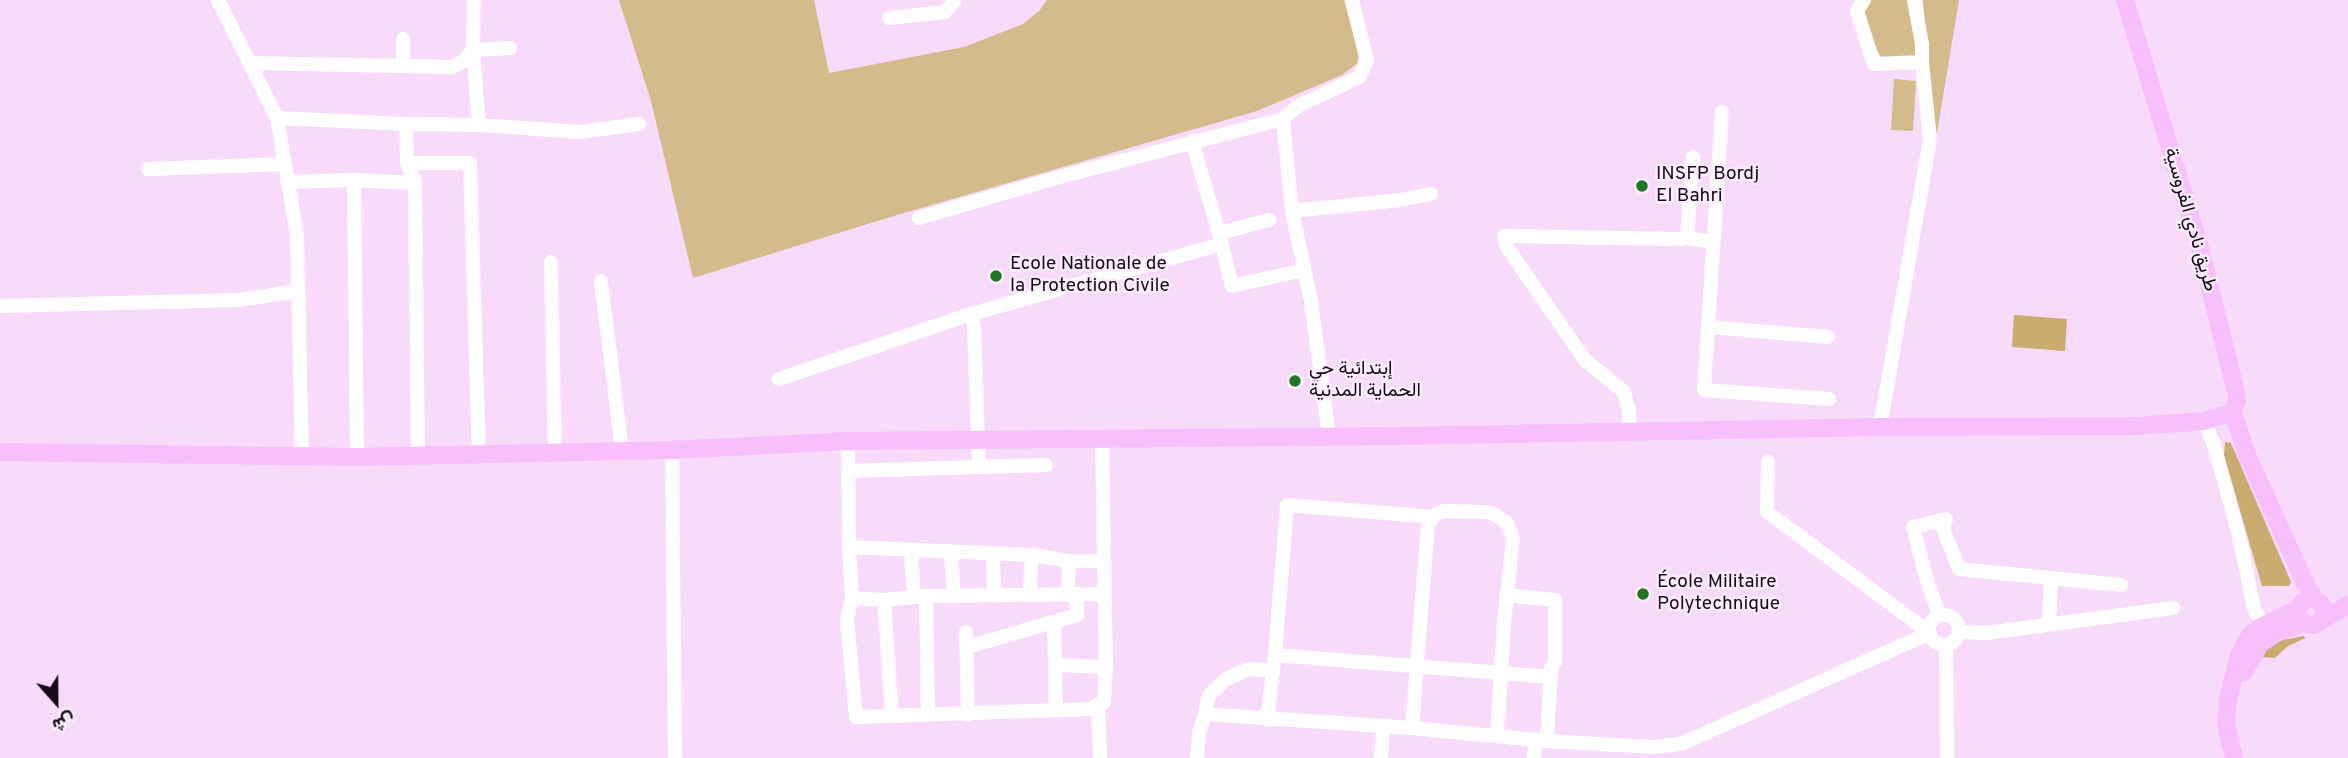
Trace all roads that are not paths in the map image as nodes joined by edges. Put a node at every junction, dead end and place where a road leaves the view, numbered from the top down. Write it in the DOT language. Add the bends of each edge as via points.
graph roads {
  1 [pos="218,0"];
  2 [pos="474,0"];
  3 [pos="955,0"];
  4 [pos="1352,0"];
  5 [pos="1864,0"];
  6 [pos="1914,0"];
  7 [pos="2125,0"];
  8 [pos="889,18"];
  9 [pos="403,39"];
  10 [pos="510,48"];
  11 [pos="473,50"];
  12 [pos="1922,62"];
  13 [pos="250,63"];
  14 [pos="403,66"];
  15 [pos="1722,111"];
  16 [pos="277,118"];
  17 [pos="1283,119"];
  18 [pos="407,124"];
  19 [pos="639,124"];
  20 [pos="479,125"];
  21 [pos="1192,141"];
  22 [pos="1693,158"];
  23 [pos="407,163"];
  24 [pos="285,164"];
  25 [pos="148,169"];
  26 [pos="354,180"];
  27 [pos="288,182"];
  28 [pos="415,183"];
  29 [pos="1431,194"];
  30 [pos="1293,211"];
  31 [pos="919,218"];
  32 [pos="1269,220"];
  33 [pos="1220,238"];
  34 [pos="1687,238"];
  35 [pos="1713,242"];
  36 [pos="551,262"];
  37 [pos="1304,270"];
  38 [pos="601,281"];
  39 [pos="298,291"];
  40 [pos="0,306"];
  41 [pos="971,314"];
  42 [pos="1709,327"];
  43 [pos="1828,337"];
  44 [pos="779,379"];
  45 [pos="1829,400"];
  46 [pos="2233,412"];
  47 [pos="2204,421"];
  48 [pos="1880,427"];
  49 [pos="1630,431"];
  50 [pos="1328,436"];
  51 [pos="1102,438"];
  52 [pos="977,440"];
  53 [pos="848,441"];
  54 [pos="622,449"];
  55 [pos="672,450"];
  56 [pos="0,452"];
  57 [pos="555,454"];
  58 [pos="418,455"];
  59 [pos="478,455"];
  60 [pos="302,457"];
  61 [pos="357,457"];
  62 [pos="1768,463"];
  63 [pos="1046,465"];
  64 [pos="979,467"];
  65 [pos="848,471"];
  66 [pos="1433,517"];
  67 [pos="849,547"];
  68 [pos="911,550"];
  69 [pos="951,551"];
  70 [pos="993,553"];
  71 [pos="1032,555"];
  72 [pos="1069,561"];
  73 [pos="1103,561"];
  74 [pos="2051,578"];
  75 [pos="2121,585"];
  76 [pos="1105,594"];
  77 [pos="994,595"];
  78 [pos="1029,595"];
  79 [pos="1072,595"];
  80 [pos="1506,595"];
  81 [pos="920,596"];
  82 [pos="954,596"];
  83 [pos="852,598"];
  84 [pos="884,600"];
  85 [pos="2348,603"];
  86 [pos="2310,605"];
  87 [pos="2173,608"];
  88 [pos="1940,616"];
  89 [pos="1054,623"];
  90 [pos="2049,624"];
  91 [pos="2263,625"];
  92 [pos="966,632"];
  93 [pos="1959,632"];
  94 [pos="1930,633"];
  95 [pos="1946,645"];
  96 [pos="967,647"];
  97 [pos="1274,663"];
  98 [pos="1056,665"];
  99 [pos="1418,665"];
  100 [pos="1106,667"];
  101 [pos="1500,672"];
  102 [pos="1551,677"];
  103 [pos="1098,705"];
  104 [pos="1056,711"];
  105 [pos="1205,714"];
  106 [pos="928,715"];
  107 [pos="968,715"];
  108 [pos="892,716"];
  109 [pos="1267,720"];
  110 [pos="1383,727"];
  111 [pos="1412,728"];
  112 [pos="1497,736"];
  113 [pos="1541,741"];
  114 [pos="1652,753"];
  115 [pos="675,758"];
  116 [pos="1100,758"];
  117 [pos="1197,758"];
  118 [pos="1381,758"];
  119 [pos="1534,758"];
  120 [pos="1947,758"];
  121 [pos="2235,758"];
  1 -- 13 [label="street"];
  2 -- 11 [label="street"];
  3 -- 8 [label="street" via="945,12"];
  4 -- 17 [label="street" via="1367,61 1359,77 1298,106"];
  5 -- 12 [label="street" via="1857,12 1874,64"];
  6 -- 12 [label="street"];
  7 -- 46 [label="main road, طريق نادي الفروسية" via="2200,248 2236,392"];
  9 -- 14 [label="street"];
  10 -- 11 [label="street"];
  11 -- 14 [label="street" via="452,67"];
  11 -- 20 [label="street"];
  12 -- 48 [label="street" via="1930,139"];
  13 -- 14 [label="street"];
  13 -- 16 [label="street"];
  15 -- 35 [label="street"];
  16 -- 18 [label="street"];
  16 -- 24 [label="street"];
  17 -- 21 [label="street"];
  17 -- 30 [label="street"];
  18 -- 20 [label="street"];
  18 -- 23 [label="street"];
  19 -- 20 [label="street" via="580,132"];
  21 -- 31 [label="street"];
  21 -- 33 [label="street"];
  22 -- 34 [label="street"];
  23 -- 28 [label="street"];
  23 -- 59 [label="street" via="470,163"];
  24 -- 25 [label="street"];
  24 -- 27 [label="street"];
  26 -- 27 [label="street"];
  26 -- 28 [label="street"];
  26 -- 61 [label="street"];
  27 -- 39 [label="street" via="297,235"];
  28 -- 58 [label="street"];
  29 -- 30 [label="street"];
  30 -- 37 [label="street"];
  32 -- 33 [label="street"];
  33 -- 37 [label="street" via="1232,286"];
  33 -- 41 [label="street"];
  34 -- 35 [label="street"];
  34 -- 49 [label="street" via="1504,236 1584,359 1624,392"];
  35 -- 42 [label="street"];
  36 -- 57 [label="street"];
  37 -- 50 [label="street"];
  38 -- 54 [label="street"];
  39 -- 40 [label="street" via="239,300"];
  39 -- 60 [label="street"];
  41 -- 44 [label="street"];
  41 -- 52 [label="street"];
  42 -- 43 [label="street"];
  42 -- 45 [label="street" via="1704,390"];
  46 -- 47 [label="main road"];
  46 -- 86 [label="main road, طريق نادي الفروسية"];
  47 -- 48 [label="main road" via="2136,426"];
  47 -- 91 [label="street" via="2239,535 2254,608"];
  48 -- 49 [label="main road"];
  49 -- 50 [label="main road"];
  50 -- 51 [label="main road"];
  51 -- 52 [label="main road"];
  51 -- 73 [label="street"];
  52 -- 53 [label="main road"];
  52 -- 64 [label="street"];
  53 -- 55 [label="main road"];
  53 -- 65 [label="street"];
  54 -- 55 [label="main road"];
  54 -- 57 [label="main road"];
  55 -- 115 [label="street"];
  56 -- 60 [label="main road"];
  57 -- 59 [label="main road"];
  58 -- 59 [label="main road"];
  58 -- 61 [label="main road"];
  60 -- 61 [label="main road"];
  62 -- 94 [label="street" via="1767,512"];
  63 -- 64 [label="street"];
  64 -- 65 [label="street"];
  65 -- 67 [label="street"];
  66 -- 80 [label="street" via="1448,510 1486,512 1507,523 1513,538"];
  66 -- 97 [label="street" via="1287,505"];
  66 -- 99 [label="street" via="1427,532"];
  67 -- 68 [label="street"];
  67 -- 83 [label="street"];
  68 -- 69 [label="street"];
  68 -- 81 [label="street"];
  69 -- 70 [label="street"];
  69 -- 82 [label="street"];
  70 -- 71 [label="street"];
  70 -- 77 [label="street"];
  71 -- 72 [label="street"];
  71 -- 78 [label="street"];
  72 -- 73 [label="street"];
  72 -- 79 [label="street"];
  73 -- 76 [label="street"];
  74 -- 75 [label="street"];
  74 -- 88 [label="street" via="1959,569 1943,528 1946,519 1913,527"];
  74 -- 90 [label="street"];
  76 -- 79 [label="street"];
  76 -- 100 [label="street"];
  77 -- 78 [label="street"];
  77 -- 82 [label="street"];
  78 -- 79 [label="street"];
  79 -- 89 [label="street" via="1077,615"];
  80 -- 101 [label="street"];
  80 -- 102 [label="street" via="1557,600"];
  81 -- 82 [label="street"];
  81 -- 84 [label="street"];
  81 -- 106 [label="street"];
  83 -- 84 [label="street"];
  83 -- 108 [label="street" via="847,619 856,717"];
  84 -- 108 [label="street"];
  85 -- 86 [label="main road"];
  86 -- 91 [label="main road"];
  86 -- 121 [label="main road" via="2260,644 2247,664 2234,711"];
  87 -- 90 [label="street"];
  88 -- 93 [label="street" via="1954,619"];
  88 -- 94 [label="street"];
  89 -- 96 [label="street"];
  89 -- 98 [label="street"];
  90 -- 93 [label="street"];
  91 -- 121 [label="main road" via="2238,655 2228,700 2225,724"];
  92 -- 96 [label="street"];
  93 -- 95 [label="street"];
  94 -- 95 [label="street" via="1936,642"];
  94 -- 114 [label="street"];
  95 -- 120 [label="street"];
  96 -- 107 [label="street"];
  97 -- 99 [label="street"];
  97 -- 105 [label="street" via="1226,679 1209,695"];
  97 -- 109 [label="street"];
  98 -- 100 [label="street"];
  98 -- 104 [label="street"];
  99 -- 101 [label="street"];
  99 -- 111 [label="street"];
  100 -- 103 [label="street" via="1104,702"];
  101 -- 102 [label="street"];
  101 -- 112 [label="street"];
  102 -- 113 [label="street"];
  103 -- 104 [label="street"];
  103 -- 116 [label="street"];
  104 -- 107 [label="street"];
  105 -- 109 [label="street"];
  105 -- 117 [label="street"];
  106 -- 107 [label="street"];
  106 -- 108 [label="street"];
  109 -- 110 [label="street"];
  110 -- 111 [label="street"];
  110 -- 118 [label="street"];
  111 -- 112 [label="street"];
  112 -- 113 [label="street"];
  113 -- 114 [label="street"];
  113 -- 119 [label="street"];
}
